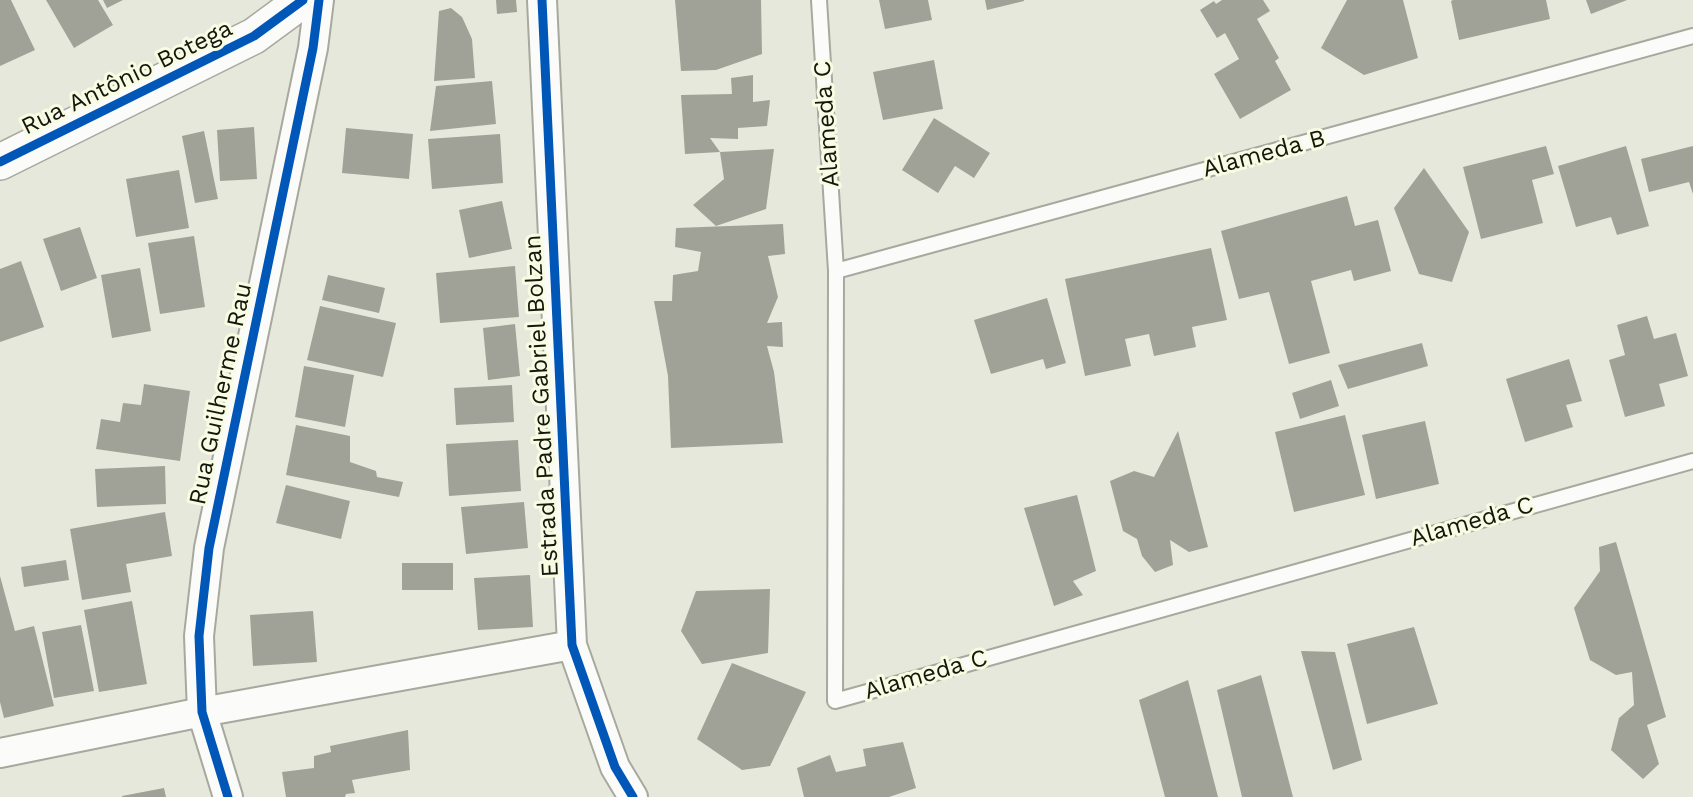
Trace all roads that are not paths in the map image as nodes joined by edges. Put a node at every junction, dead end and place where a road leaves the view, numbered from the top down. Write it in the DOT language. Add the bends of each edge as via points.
graph roads {
  1 [pos="303,0"];
  2 [pos="319,0"];
  3 [pos="542,0"];
  4 [pos="819,0"];
  5 [pos="1693,37"];
  6 [pos="0,162"];
  7 [pos="836,271"];
  8 [pos="1693,461"];
  9 [pos="572,645"];
  10 [pos="202,712"];
  11 [pos="0,752"];
  12 [pos="228,797"];
  13 [pos="633,797"];
  1 -- 6 [label="street, Rua Antônio Botega" via="254,36"];
  2 -- 10 [label="street, Rua Guilherme Rau" via="313,48 209,548 200,636"];
  3 -- 9 [label="street, Estrada Padre Gabriel Bolzan"];
  4 -- 7 [label="lane, Alameda C"];
  5 -- 7 [label="lane, Alameda B"];
  7 -- 8 [label="lane, Alameda C" via="835,701"];
  9 -- 10 [label="street"];
  9 -- 13 [label="street, Estrada Padre Gabriel Bolzan" via="615,768"];
  10 -- 11 [label="street"];
  10 -- 12 [label="street, Rua Guilherme Rau"];
}
